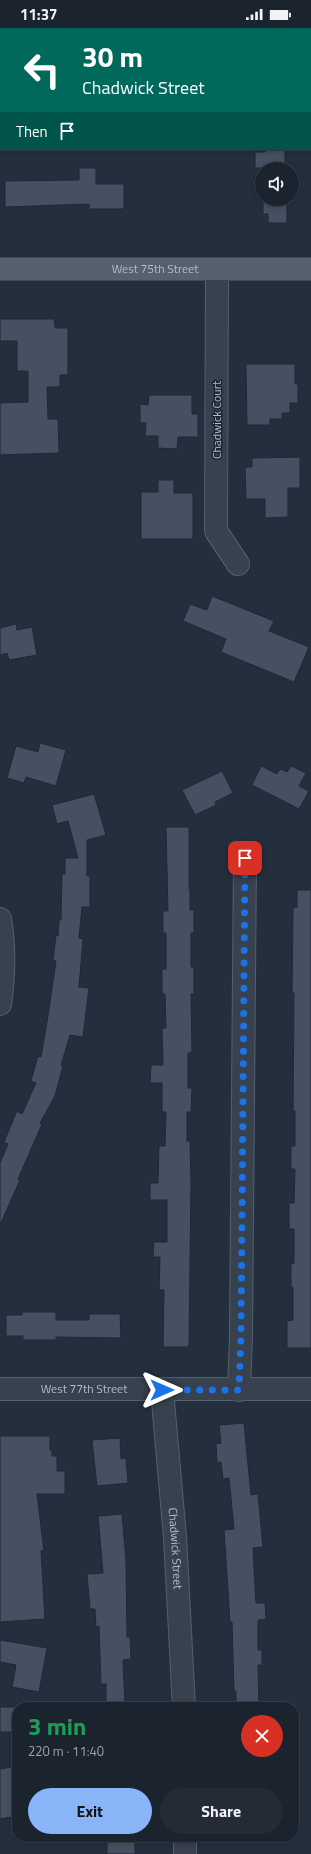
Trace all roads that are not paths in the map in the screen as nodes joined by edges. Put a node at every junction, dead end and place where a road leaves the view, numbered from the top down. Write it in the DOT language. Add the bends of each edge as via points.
graph roads {
  1 [pos="0,269"];
  2 [pos="217,269"];
  3 [pos="311,269"];
  4 [pos="238,564"];
  5 [pos="245,858"];
  6 [pos="0,919"];
  7 [pos="0,1004"];
  8 [pos="0,1389"];
  9 [pos="311,1389"];
  10 [pos="162,1390"];
  11 [pos="239,1390"];
  12 [pos="184,1702"];
  13 [pos="185,1842"];
  14 [pos="185,1854"];
  1 -- 2 [label="main road, West 75th Street"];
  2 -- 3 [label="main road, West 75th Street"];
  2 -- 4 [label="street, Chadwick Court" via="216,531"];
  5 -- 11 [label="street"];
  6 -- 7 [label="street" via="4,966"];
  8 -- 10 [label="street, West 77th Street"];
  9 -- 11 [label="street, West 77th Street"];
  10 -- 11 [label="street, West 77th Street"];
  10 -- 12 [label="street, Chadwick Street" via="175,1537"];
  13 -- 14 [label="street"];
}
